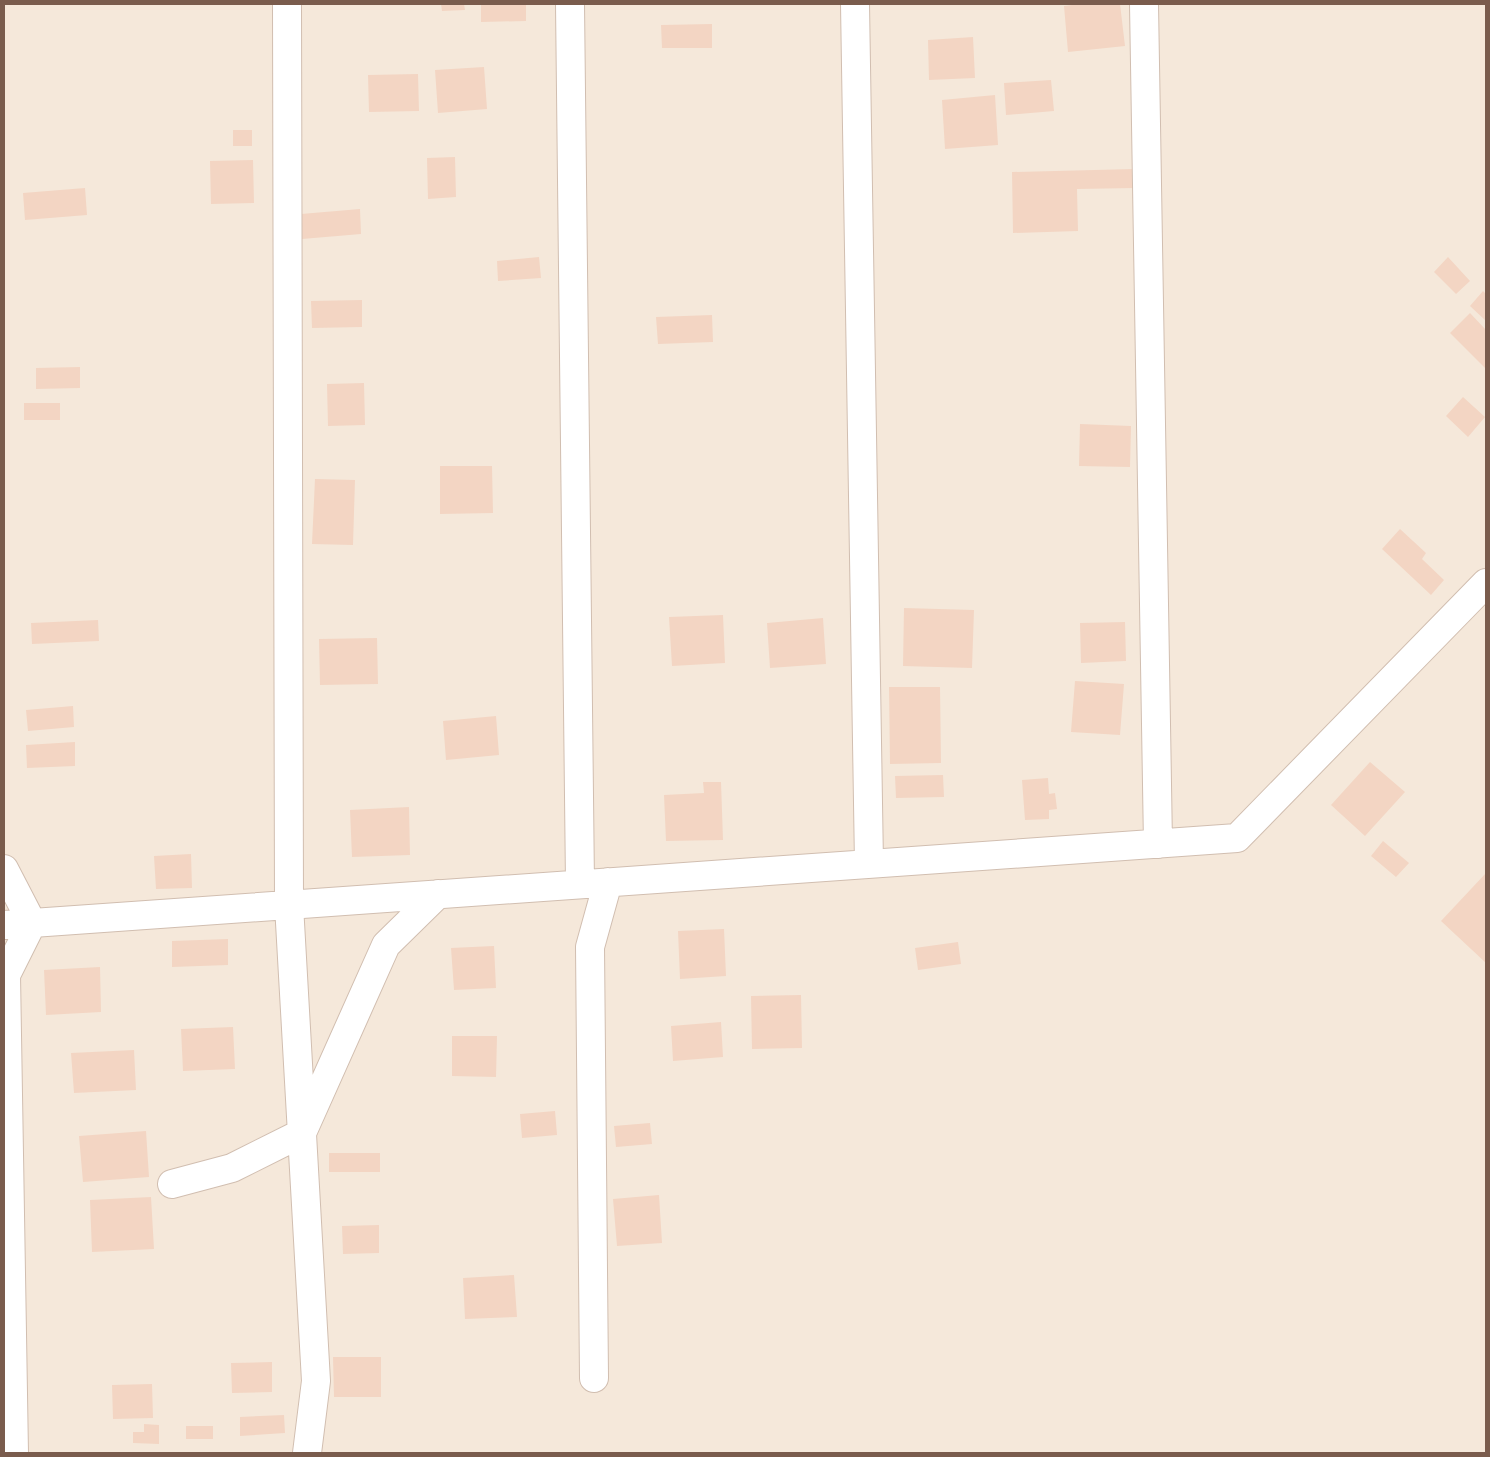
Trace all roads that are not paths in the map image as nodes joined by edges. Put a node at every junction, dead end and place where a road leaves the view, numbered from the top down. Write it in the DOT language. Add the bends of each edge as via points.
graph roads {
  1 [pos="287,4"];
  2 [pos="570,4"];
  3 [pos="855,4"];
  4 [pos="1144,4"];
  5 [pos="1486,584"];
  6 [pos="1158,844"];
  7 [pos="869,864"];
  8 [pos="4,869"];
  9 [pos="608,882"];
  10 [pos="580,884"];
  11 [pos="438,894"];
  12 [pos="288,905"];
  13 [pos="32,923"];
  14 [pos="4,925"];
  15 [pos="302,1133"];
  16 [pos="172,1184"];
  17 [pos="594,1378"];
  18 [pos="14,1453"];
  19 [pos="307,1453"];
  1 -- 12 [label="street"];
  2 -- 10 [label="street"];
  3 -- 7 [label="street"];
  4 -- 6 [label="street"];
  5 -- 6 [label="street" via="1237,838"];
  6 -- 7 [label="street"];
  7 -- 9 [label="street"];
  8 -- 13 [label="street"];
  9 -- 10 [label="street"];
  9 -- 17 [label="street" via="590,947"];
  10 -- 11 [label="street"];
  11 -- 12 [label="street"];
  11 -- 15 [label="street" via="386,945"];
  12 -- 13 [label="street"];
  12 -- 15 [label="street"];
  13 -- 14 [label="street"];
  13 -- 18 [label="street" via="6,975"];
  15 -- 16 [label="street" via="232,1168"];
  15 -- 19 [label="street" via="316,1381"];
}
